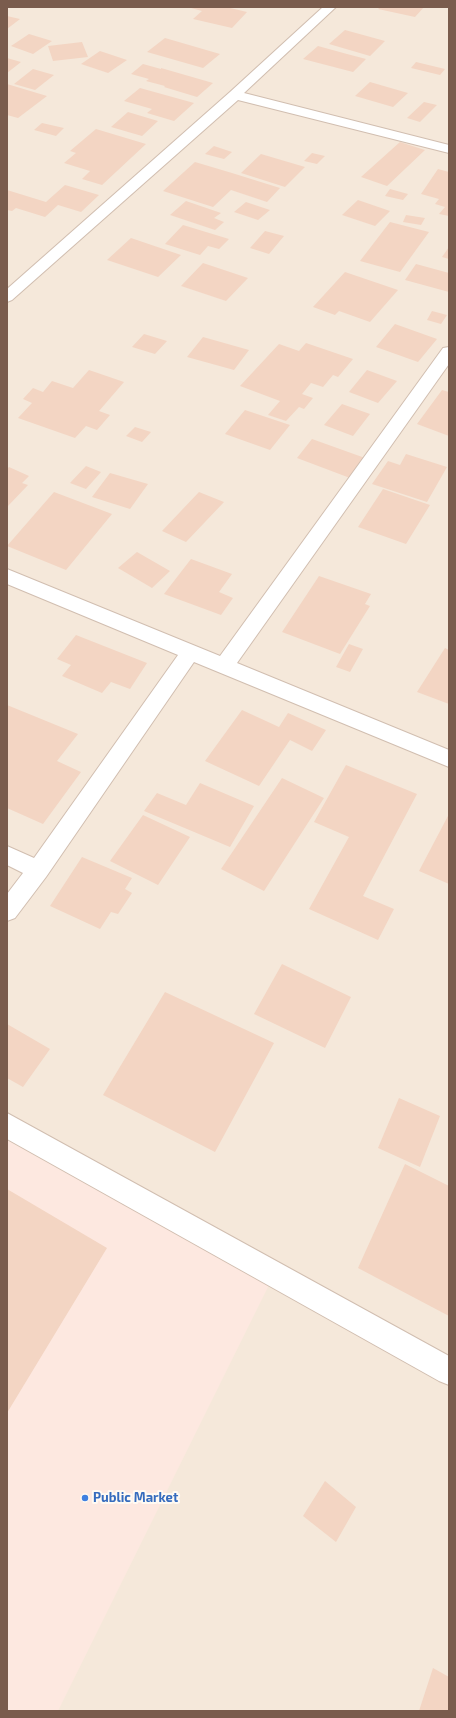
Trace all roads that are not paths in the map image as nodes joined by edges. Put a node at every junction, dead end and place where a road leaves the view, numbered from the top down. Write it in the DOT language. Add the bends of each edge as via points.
graph roads {
  1 [pos="330,7"];
  2 [pos="235,95"];
  3 [pos="449,149"];
  4 [pos="7,297"];
  5 [pos="449,352"];
  6 [pos="7,576"];
  7 [pos="190,652"];
  8 [pos="224,666"];
  9 [pos="449,759"];
  10 [pos="7,855"];
  11 [pos="38,870"];
  12 [pos="7,911"];
  13 [pos="7,1125"];
  14 [pos="449,1371"];
  1 -- 2 [label="street"];
  2 -- 3 [label="street"];
  2 -- 4 [label="street"];
  5 -- 8 [label="street"];
  6 -- 7 [label="street"];
  7 -- 8 [label="street"];
  7 -- 11 [label="street"];
  8 -- 9 [label="street"];
  10 -- 11 [label="street"];
  11 -- 12 [label="street"];
  13 -- 14 [label="street"];
}
